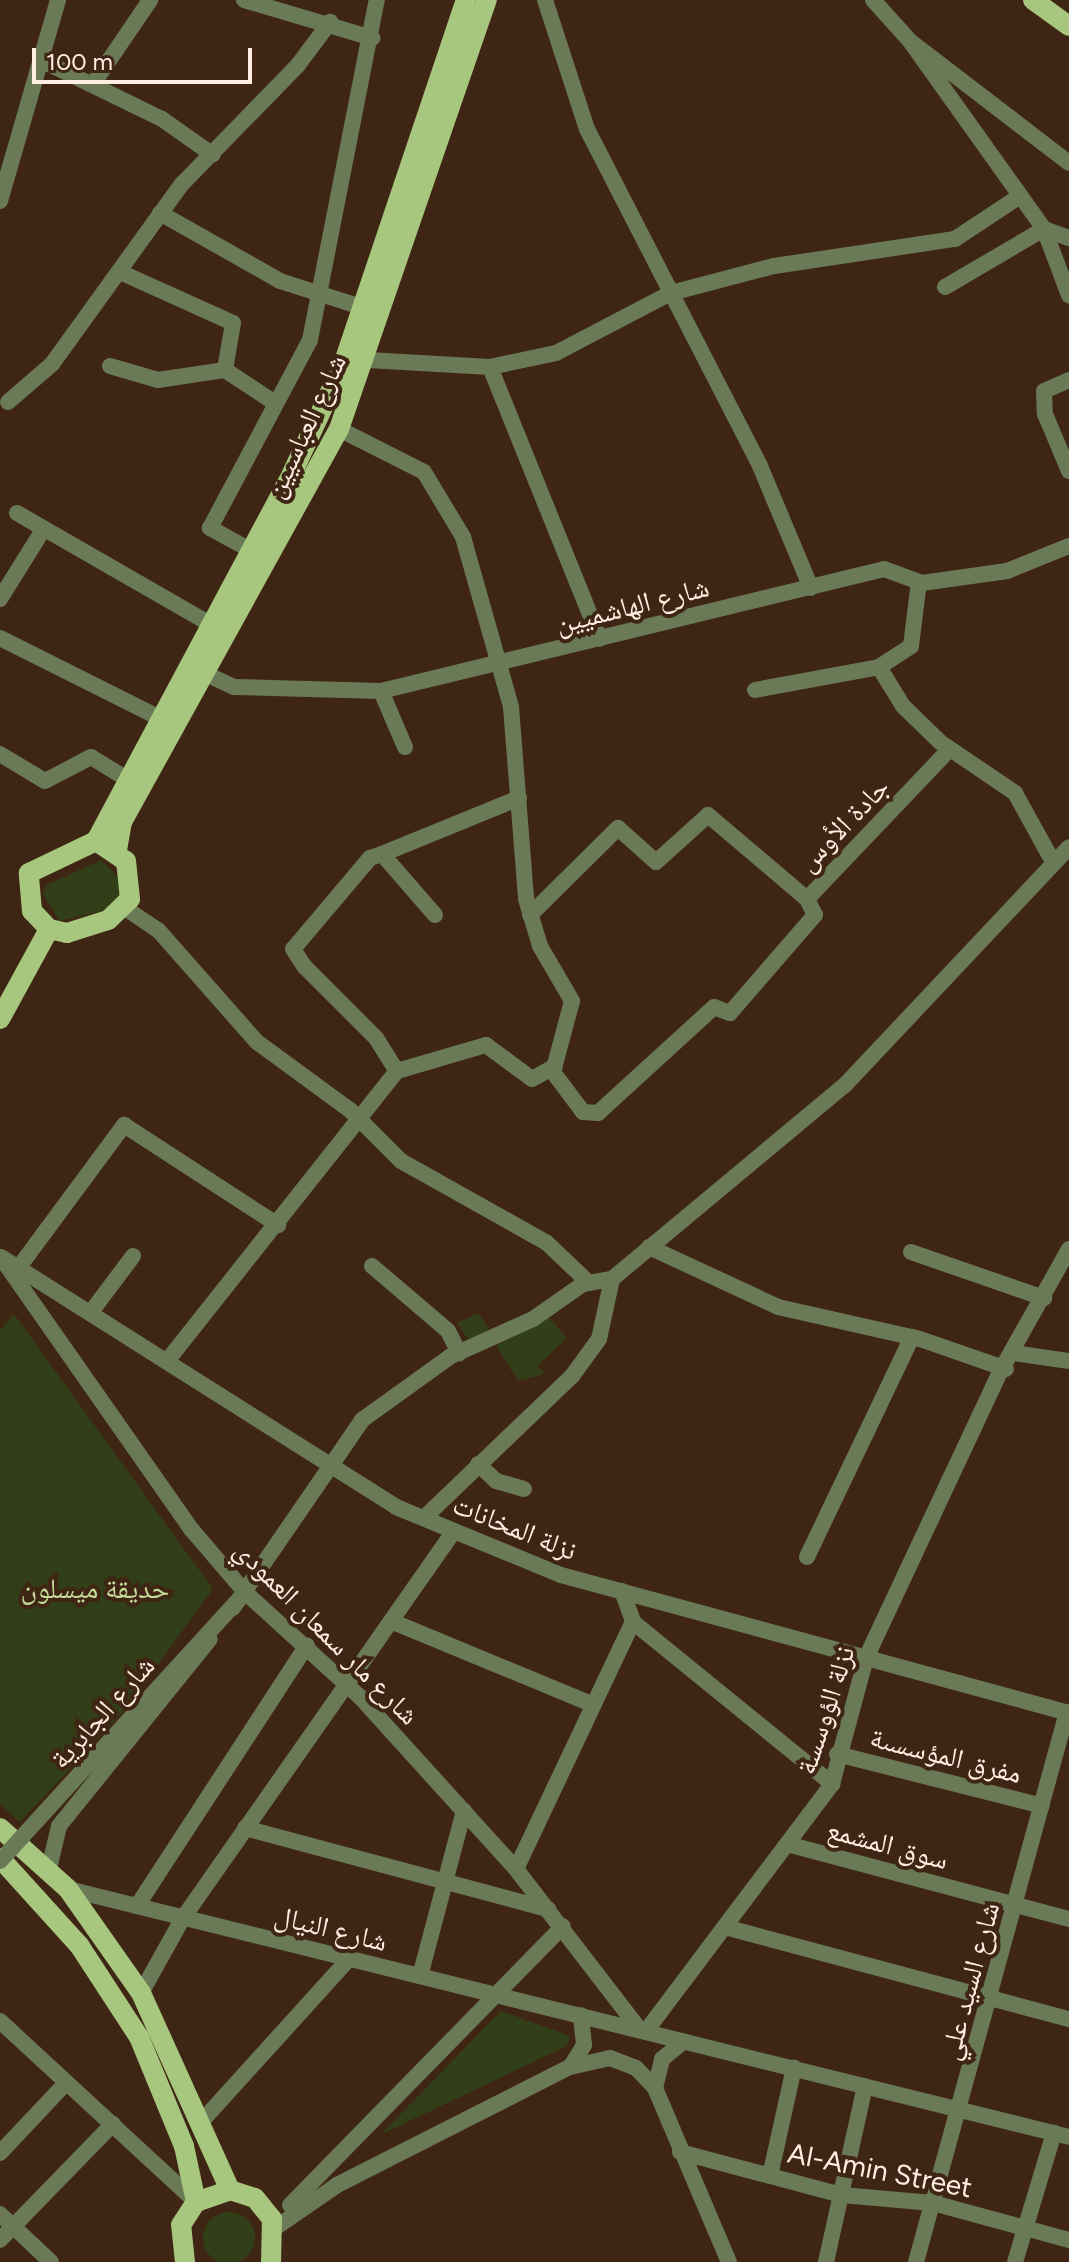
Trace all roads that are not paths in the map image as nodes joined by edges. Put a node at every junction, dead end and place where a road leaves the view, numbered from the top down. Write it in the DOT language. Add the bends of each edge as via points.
graph roads {
  1 [pos="58,0"];
  2 [pos="150,0"];
  3 [pos="244,0"];
  4 [pos="377,0"];
  5 [pos="466,0"];
  6 [pos="487,0"];
  7 [pos="545,0"];
  8 [pos="873,0"];
  9 [pos="1033,0"];
  10 [pos="330,22"];
  11 [pos="1069,26"];
  12 [pos="372,38"];
  13 [pos="910,41"];
  14 [pos="43,61"];
  15 [pos="93,84"];
  16 [pos="213,155"];
  17 [pos="1069,163"];
  18 [pos="1020,196"];
  19 [pos="0,201"];
  20 [pos="160,213"];
  21 [pos="1044,229"];
  22 [pos="1069,238"];
  23 [pos="120,272"];
  24 [pos="945,287"];
  25 [pos="671,293"];
  26 [pos="322,295"];
  27 [pos="1069,295"];
  28 [pos="361,307"];
  29 [pos="368,360"];
  30 [pos="110,366"];
  31 [pos="490,367"];
  32 [pos="225,370"];
  33 [pos="1069,380"];
  34 [pos="3,401"];
  35 [pos="275,403"];
  36 [pos="339,429"];
  37 [pos="1069,471"];
  38 [pos="17,513"];
  39 [pos="43,530"];
  40 [pos="1069,546"];
  41 [pos="250,550"];
  42 [pos="919,582"];
  43 [pos="811,588"];
  44 [pos="0,599"];
  45 [pos="208,623"];
  46 [pos="0,638"];
  47 [pos="600,639"];
  48 [pos="502,665"];
  49 [pos="879,667"];
  50 [pos="204,673"];
  51 [pos="755,690"];
  52 [pos="381,691"];
  53 [pos="158,717"];
  54 [pos="405,747"];
  55 [pos="950,749"];
  56 [pos="0,754"];
  57 [pos="127,779"];
  58 [pos="519,798"];
  59 [pos="96,841"];
  60 [pos="1069,847"];
  61 [pos="117,850"];
  62 [pos="382,854"];
  63 [pos="1052,860"];
  64 [pos="807,899"];
  65 [pos="125,908"];
  66 [pos="435,915"];
  67 [pos="530,915"];
  68 [pos="49,929"];
  69 [pos="0,1019"];
  70 [pos="555,1066"];
  71 [pos="397,1071"];
  72 [pos="357,1118"];
  73 [pos="278,1225"];
  74 [pos="649,1247"];
  75 [pos="1069,1249"];
  76 [pos="911,1252"];
  77 [pos="133,1256"];
  78 [pos="0,1257"];
  79 [pos="372,1266"];
  80 [pos="19,1267"];
  81 [pos="612,1279"];
  82 [pos="589,1283"];
  83 [pos="1044,1298"];
  84 [pos="91,1312"];
  85 [pos="912,1337"];
  86 [pos="459,1353"];
  87 [pos="167,1361"];
  88 [pos="1069,1361"];
  89 [pos="1007,1365"];
  90 [pos="328,1464"];
  91 [pos="478,1464"];
  92 [pos="524,1489"];
  93 [pos="424,1518"];
  94 [pos="454,1531"];
  95 [pos="807,1557"];
  96 [pos="622,1591"];
  97 [pos="242,1595"];
  98 [pos="391,1621"];
  99 [pos="633,1622"];
  100 [pos="307,1645"];
  101 [pos="866,1658"];
  102 [pos="346,1683"];
  103 [pos="589,1703"];
  104 [pos="1068,1712"];
  105 [pos="837,1754"];
  106 [pos="832,1784"];
  107 [pos="1042,1806"];
  108 [pos="464,1811"];
  109 [pos="0,1828"];
  110 [pos="245,1828"];
  111 [pos="787,1844"];
  112 [pos="2,1864"];
  113 [pos="49,1869"];
  114 [pos="516,1869"];
  115 [pos="444,1885"];
  116 [pos="68,1889"];
  117 [pos="137,1906"];
  118 [pos="1016,1906"];
  119 [pos="548,1909"];
  120 [pos="183,1918"];
  121 [pos="1069,1919"];
  122 [pos="563,1926"];
  123 [pos="725,1927"];
  124 [pos="348,1960"];
  125 [pos="420,1976"];
  126 [pos="141,1993"];
  127 [pos="500,1995"];
  128 [pos="992,1995"];
  129 [pos="581,2015"];
  130 [pos="1069,2019"];
  131 [pos="0,2021"];
  132 [pos="643,2030"];
  133 [pos="684,2041"];
  134 [pos="570,2067"];
  135 [pos="794,2068"];
  136 [pos="66,2083"];
  137 [pos="865,2086"];
  138 [pos="655,2088"];
  139 [pos="961,2110"];
  140 [pos="202,2121"];
  141 [pos="113,2124"];
  142 [pos="1061,2135"];
  143 [pos="680,2152"];
  144 [pos="0,2153"];
  145 [pos="770,2176"];
  146 [pos="230,2190"];
  147 [pos="842,2195"];
  148 [pos="196,2202"];
  149 [pos="933,2203"];
  150 [pos="0,2214"];
  151 [pos="274,2223"];
  152 [pos="13,2227"];
  153 [pos="1026,2228"];
  154 [pos="0,2240"];
  155 [pos="1069,2240"];
  156 [pos="51,2262"];
  157 [pos="185,2262"];
  158 [pos="271,2262"];
  159 [pos="729,2262"];
  160 [pos="826,2262"];
  161 [pos="916,2262"];
  162 [pos="1015,2262"];
  1 -- 14 [label="street"];
  2 -- 15 [label="street"];
  3 -- 10 [label="street"];
  4 -- 12 [label="street"];
  5 -- 28 [label="main road, شارع العباسيين"];
  6 -- 29 [label="main road, شارع العباسيين"];
  7 -- 25 [label="street" via="587,129"];
  8 -- 13 [label="street"];
  9 -- 11 [label="main road"];
  10 -- 12 [label="street"];
  10 -- 16 [label="street"];
  12 -- 26 [label="street"];
  13 -- 17 [label="street"];
  13 -- 18 [label="street"];
  14 -- 15 [label="street"];
  14 -- 19 [label="street"];
  15 -- 16 [label="street"];
  16 -- 20 [label="street"];
  18 -- 21 [label="street"];
  18 -- 25 [label="street" via="955,239 774,266"];
  20 -- 23 [label="street"];
  20 -- 26 [label="street" via="280,281"];
  21 -- 22 [label="street"];
  21 -- 24 [label="street"];
  21 -- 27 [label="street"];
  23 -- 32 [label="street" via="233,323"];
  23 -- 34 [label="street" via="52,364"];
  25 -- 31 [label="street" via="556,353"];
  25 -- 43 [label="street" via="760,466"];
  26 -- 28 [label="street"];
  26 -- 35 [label="street" via="310,340"];
  28 -- 41 [label="main road, شارع العباسيين" via="332,388"];
  29 -- 31 [label="street"];
  29 -- 36 [label="main road, شارع العباسيين"];
  30 -- 32 [label="street" via="158,380"];
  31 -- 47 [label="street"];
  32 -- 35 [label="street"];
  33 -- 37 [label="street" via="1044,391 1045,414"];
  35 -- 41 [label="street" via="210,528"];
  36 -- 48 [label="street" via="397,453 424,472 447,504"];
  36 -- 50 [label="main road, شارع العباسيين"];
  38 -- 39 [label="street"];
  39 -- 44 [label="street"];
  39 -- 45 [label="street"];
  40 -- 42 [label="street, شارع الهاشميين" via="1007,571"];
  41 -- 45 [label="main road, شارع العباسيين"];
  42 -- 43 [label="street, شارع الهاشميين" via="884,569"];
  42 -- 49 [label="street" via="911,646"];
  43 -- 47 [label="street, شارع الهاشميين"];
  45 -- 53 [label="main road, شارع العباسيين"];
  46 -- 53 [label="street"];
  47 -- 48 [label="street, شارع الهاشميين"];
  48 -- 52 [label="street, شارع الهاشميين"];
  48 -- 58 [label="street"];
  49 -- 51 [label="street"];
  49 -- 55 [label="street" via="903,706"];
  50 -- 52 [label="street, شارع الهاشميين" via="234,687"];
  50 -- 61 [label="main road, شارع العباسيين" via="122,822"];
  52 -- 54 [label="street"];
  53 -- 57 [label="main road, شارع العباسيين"];
  55 -- 63 [label="street" via="1015,793"];
  55 -- 64 [label="street, جادة الأوس"];
  56 -- 57 [label="street" via="45,781 91,757"];
  57 -- 59 [label="main road, شارع العباسيين"];
  58 -- 62 [label="street"];
  58 -- 67 [label="street"];
  59 -- 61 [label="main road"];
  59 -- 68 [label="main road" via="29,873 32,911"];
  60 -- 63 [label="street"];
  61 -- 65 [label="main road" via="132,875"];
  62 -- 66 [label="street"];
  62 -- 71 [label="street" via="370,858 293,949"];
  63 -- 74 [label="street" via="844,1086"];
  64 -- 67 [label="street" via="708,815 656,862 618,828"];
  64 -- 70 [label="street, جادة الأوس" via="815,915 730,1013 714,1007 598,1113 583,1112"];
  65 -- 68 [label="main road" via="67,933"];
  65 -- 72 [label="street" via="159,931 257,1042"];
  67 -- 70 [label="street" via="572,1001"];
  68 -- 69 [label="main road"];
  70 -- 71 [label="street" via="532,1079 486,1045"];
  71 -- 72 [label="street"];
  72 -- 73 [label="street"];
  72 -- 82 [label="street" via="401,1161 547,1243"];
  73 -- 80 [label="street" via="124,1125"];
  73 -- 87 [label="street"];
  74 -- 81 [label="street"];
  74 -- 85 [label="street" via="778,1307"];
  75 -- 83 [label="street, نزلة الؤوسسة"];
  76 -- 83 [label="street"];
  77 -- 84 [label="street"];
  78 -- 80 [label="street, نزلة المخانات"];
  78 -- 97 [label="street, شارع مار سمعان العمودي" via="124,1442"];
  79 -- 86 [label="street" via="448,1331"];
  80 -- 84 [label="street, نزلة المخانات"];
  81 -- 82 [label="street"];
  81 -- 91 [label="street" via="599,1339 572,1376"];
  82 -- 86 [label="street"];
  83 -- 89 [label="street, نزلة الؤوسسة"];
  84 -- 87 [label="street, نزلة المخانات"];
  85 -- 89 [label="street"];
  85 -- 95 [label="street"];
  86 -- 90 [label="street" via="362,1420"];
  87 -- 90 [label="street, نزلة المخانات"];
  88 -- 89 [label="street"];
  89 -- 101 [label="street, نزلة الؤوسسة"];
  90 -- 93 [label="street, نزلة المخانات"];
  90 -- 97 [label="street"];
  91 -- 92 [label="street" via="496,1481"];
  91 -- 93 [label="street"];
  93 -- 94 [label="street, نزلة المخانات"];
  94 -- 96 [label="street, نزلة المخانات"];
  94 -- 98 [label="street"];
  96 -- 99 [label="street"];
  96 -- 101 [label="street, نزلة المخانات"];
  97 -- 100 [label="street, شارع مار سمعان العمودي"];
  97 -- 112 [label="street, شارع الجابرية, bridge"];
  97 -- 113 [label="street" via="59,1826"];
  98 -- 102 [label="street"];
  98 -- 103 [label="street"];
  99 -- 103 [label="street"];
  99 -- 106 [label="street"];
  100 -- 102 [label="street, شارع مار سمعان العمودي"];
  100 -- 117 [label="street"];
  101 -- 104 [label="street, نزلة المخانات"];
  101 -- 105 [label="street, نزلة الؤوسسة"];
  102 -- 108 [label="street, شارع مار سمعان العمودي"];
  102 -- 110 [label="street"];
  103 -- 114 [label="street"];
  104 -- 107 [label="street, شارع السيد علي"];
  105 -- 106 [label="street, نزلة الؤوسسة"];
  105 -- 107 [label="street, مفرق المؤسسىة"];
  106 -- 111 [label="street, نزلة الؤوسسة"];
  107 -- 118 [label="street, شارع السيد علي"];
  108 -- 114 [label="street, شارع مار سمعان العمودي"];
  108 -- 115 [label="street"];
  109 -- 113 [label="main road"];
  110 -- 115 [label="street"];
  110 -- 120 [label="street"];
  111 -- 118 [label="street, سوق المشمع"];
  111 -- 123 [label="street, نزلة الؤوسسة"];
  112 -- 148 [label="main road" via="79,1945 139,2037 184,2146"];
  113 -- 116 [label="main road"];
  114 -- 119 [label="street, شارع مار سمعان العمودي"];
  115 -- 119 [label="street"];
  115 -- 125 [label="street"];
  116 -- 117 [label="street, شارع النيال"];
  116 -- 126 [label="main road"];
  117 -- 120 [label="street, شارع النيال"];
  118 -- 121 [label="street, سوق المشمع"];
  118 -- 128 [label="street, شارع السيد علي"];
  119 -- 122 [label="street, شارع مار سمعان العمودي"];
  120 -- 124 [label="street, شارع النيال"];
  120 -- 126 [label="street"];
  122 -- 127 [label="street"];
  122 -- 132 [label="street, شارع مار سمعان العمودي"];
  123 -- 128 [label="street"];
  123 -- 132 [label="street, نزلة الؤوسسة"];
  124 -- 125 [label="street, شارع النيال"];
  124 -- 140 [label="street"];
  125 -- 127 [label="street, شارع النيال"];
  126 -- 140 [label="main road"];
  127 -- 129 [label="street, شارع النيال"];
  127 -- 151 [label="street"];
  128 -- 130 [label="street"];
  128 -- 139 [label="street, شارع السيد علي"];
  129 -- 132 [label="street, شارع النيال"];
  129 -- 134 [label="street" via="584,2045"];
  131 -- 136 [label="street"];
  132 -- 133 [label="street, شارع النيال"];
  133 -- 135 [label="street, شارع النيال"];
  133 -- 138 [label="street" via="662,2059"];
  134 -- 138 [label="street" via="596,2058 623,2062"];
  134 -- 151 [label="street" via="337,2185"];
  135 -- 137 [label="street, شارع النيال"];
  135 -- 145 [label="street"];
  136 -- 141 [label="street"];
  136 -- 144 [label="street"];
  137 -- 139 [label="street, شارع النيال"];
  137 -- 147 [label="street"];
  138 -- 143 [label="street"];
  139 -- 142 [label="street, شارع النيال"];
  139 -- 149 [label="street, شارع السيد علي"];
  140 -- 146 [label="main road"];
  141 -- 148 [label="street"];
  141 -- 152 [label="street"];
  142 -- 153 [label="street"];
  143 -- 145 [label="street, Al-Amin Street"];
  143 -- 159 [label="street"];
  145 -- 147 [label="street, Al-Amin Street"];
  146 -- 148 [label="main road"];
  146 -- 151 [label="main road" via="255,2198"];
  147 -- 149 [label="street, Al-Amin Street"];
  147 -- 160 [label="street"];
  148 -- 157 [label="main road" via="181,2225"];
  149 -- 153 [label="street, Al-Amin Street"];
  149 -- 161 [label="street, شارع السيد علي"];
  150 -- 152 [label="street"];
  151 -- 158 [label="main road"];
  152 -- 154 [label="street"];
  152 -- 156 [label="street"];
  153 -- 155 [label="street, Al-Amin Street"];
  153 -- 162 [label="street"];
}
